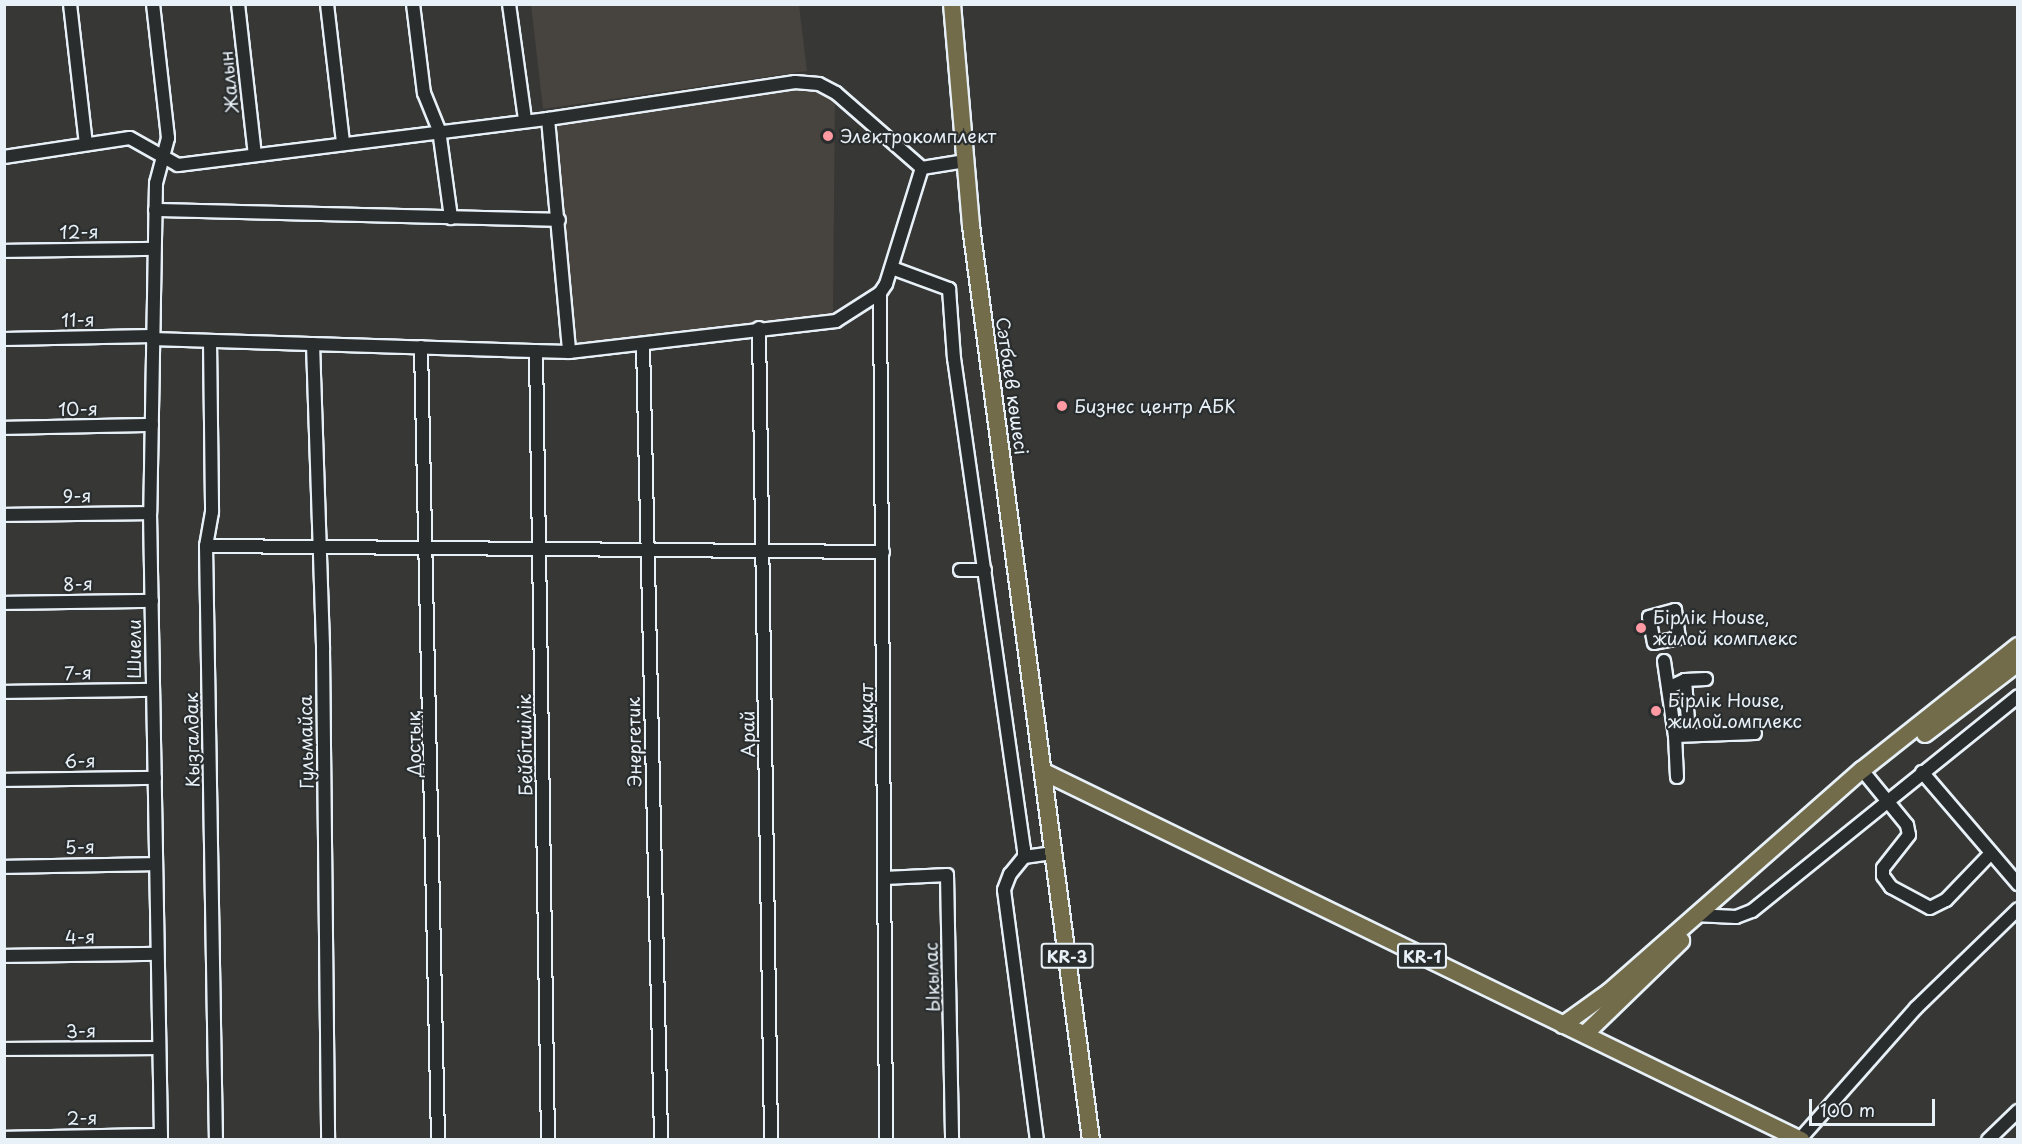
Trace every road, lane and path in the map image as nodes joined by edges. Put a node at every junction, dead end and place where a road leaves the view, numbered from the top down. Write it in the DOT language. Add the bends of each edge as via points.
graph roads {
  1 [pos="70,4"];
  2 [pos="153,4"];
  3 [pos="238,4"];
  4 [pos="327,4"];
  5 [pos="412,4"];
  6 [pos="509,4"];
  7 [pos="952,4"];
  8 [pos="548,119"];
  9 [pos="525,120"];
  10 [pos="440,130"];
  11 [pos="342,143"];
  12 [pos="86,144"];
  13 [pos="255,155"];
  14 [pos="4,157"];
  15 [pos="165,160"];
  16 [pos="965,161"];
  17 [pos="922,168"];
  18 [pos="155,210"];
  19 [pos="451,218"];
  20 [pos="559,220"];
  21 [pos="154,249"];
  22 [pos="4,251"];
  23 [pos="892,268"];
  24 [pos="880,293"];
  25 [pos="759,328"];
  26 [pos="152,337"];
  27 [pos="4,339"];
  28 [pos="210,341"];
  29 [pos="313,344"];
  30 [pos="643,344"];
  31 [pos="421,347"];
  32 [pos="536,351"];
  33 [pos="570,352"];
  34 [pos="152,425"];
  35 [pos="4,428"];
  36 [pos="150,513"];
  37 [pos="4,515"];
  38 [pos="206,546"];
  39 [pos="318,546"];
  40 [pos="428,549"];
  41 [pos="540,549"];
  42 [pos="764,549"];
  43 [pos="648,550"];
  44 [pos="883,552"];
  45 [pos="960,570"];
  46 [pos="985,570"];
  47 [pos="152,601"];
  48 [pos="4,603"];
  49 [pos="2018,646"];
  50 [pos="1664,661"];
  51 [pos="2018,663"];
  52 [pos="1706,679"];
  53 [pos="1685,680"];
  54 [pos="1668,688"];
  55 [pos="152,690"];
  56 [pos="4,692"];
  57 [pos="2018,696"];
  58 [pos="1755,733"];
  59 [pos="1689,735"];
  60 [pos="1675,736"];
  61 [pos="1044,772"];
  62 [pos="1922,772"];
  63 [pos="1866,774"];
  64 [pos="1677,777"];
  65 [pos="155,778"];
  66 [pos="4,780"];
  67 [pos="1888,801"];
  68 [pos="1054,853"];
  69 [pos="1991,853"];
  70 [pos="1024,857"];
  71 [pos="155,864"];
  72 [pos="4,867"];
  73 [pos="885,878"];
  74 [pos="2018,884"];
  75 [pos="2018,909"];
  76 [pos="1701,916"];
  77 [pos="155,954"];
  78 [pos="4,956"];
  79 [pos="1563,1025"];
  80 [pos="1585,1035"];
  81 [pos="158,1048"];
  82 [pos="4,1049"];
  83 [pos="2018,1110"];
  84 [pos="161,1137"];
  85 [pos="4,1138"];
  86 [pos="1800,1139"];
  87 [pos="216,1140"];
  88 [pos="328,1140"];
  89 [pos="438,1140"];
  90 [pos="548,1140"];
  91 [pos="661,1140"];
  92 [pos="771,1140"];
  93 [pos="886,1140"];
  94 [pos="952,1140"];
  95 [pos="1036,1140"];
  96 [pos="1091,1140"];
  97 [pos="1988,1140"];
  1 -- 12 [label="street"];
  2 -- 15 [label="street, Шиели" via="168,138"];
  3 -- 13 [label="street, Жалын"];
  4 -- 11 [label="street"];
  5 -- 10 [label="street" via="424,93"];
  6 -- 9 [label="street"];
  7 -- 16 [label="main road, Сәтбаев көшесі / KR-3"];
  8 -- 9 [label="street"];
  8 -- 17 [label="street" via="795,82 819,84 837,93"];
  8 -- 20 [label="street"];
  9 -- 10 [label="street"];
  10 -- 11 [label="street"];
  10 -- 19 [label="street"];
  11 -- 13 [label="street"];
  12 -- 14 [label="street"];
  12 -- 15 [label="street" via="129,138"];
  13 -- 15 [label="street" via="178,165"];
  15 -- 18 [label="street, Шиели" via="156,183"];
  16 -- 17 [label="street"];
  16 -- 61 [label="main road, Сәтбаев көшесі / KR-3"];
  17 -- 23 [label="street"];
  18 -- 19 [label="street"];
  18 -- 21 [label="street, Шиели"];
  19 -- 20 [label="street"];
  20 -- 33 [label="street"];
  21 -- 22 [label="street, 12-я"];
  21 -- 26 [label="street, Шиели"];
  23 -- 24 [label="street"];
  23 -- 46 [label="street" via="949,289 954,358"];
  24 -- 25 [label="street, 11-я" via="836,321"];
  24 -- 44 [label="street, Ақиқат"];
  25 -- 30 [label="street, 11-я"];
  25 -- 42 [label="street, Арай"];
  26 -- 27 [label="street, 11-я"];
  26 -- 28 [label="street, 11-я"];
  26 -- 34 [label="street, Шиели"];
  28 -- 29 [label="street, 11-я"];
  28 -- 38 [label="street, Кызгалдак" via="212,512"];
  29 -- 31 [label="street, 11-я"];
  29 -- 39 [label="street, Гульмайса"];
  30 -- 33 [label="street, 11-я"];
  30 -- 43 [label="street, Энергетик"];
  31 -- 32 [label="street, 11-я"];
  31 -- 40 [label="street, Достық"];
  32 -- 33 [label="street, 11-я"];
  32 -- 41 [label="street, Бейбітшілік"];
  34 -- 35 [label="street, 10-я"];
  34 -- 36 [label="street, Шиели"];
  36 -- 37 [label="street, 9-я"];
  36 -- 47 [label="street, Шиели"];
  38 -- 39 [label="street"];
  38 -- 87 [label="street, Кызгалдак"];
  39 -- 40 [label="street"];
  39 -- 88 [label="street, Гульмайса"];
  40 -- 41 [label="street"];
  40 -- 89 [label="street, Достық"];
  41 -- 43 [label="street"];
  41 -- 90 [label="street, Бейбітшілік"];
  42 -- 43 [label="street"];
  42 -- 44 [label="street"];
  42 -- 92 [label="street, Арай"];
  43 -- 91 [label="street, Энергетик"];
  44 -- 73 [label="street, Ақиқат"];
  45 -- 46 [label="street"];
  46 -- 70 [label="street"];
  47 -- 48 [label="street, 8-я"];
  47 -- 55 [label="street, Шиели"];
  49 -- 63 [label="main road"];
  50 -- 54 [label="street"];
  51 -- 63 [label="main road"];
  52 -- 53 [label="street"];
  53 -- 54 [label="street"];
  53 -- 59 [label="street"];
  54 -- 60 [label="street"];
  55 -- 56 [label="street, 7-я"];
  55 -- 65 [label="street, Шиели"];
  57 -- 62 [label="street"];
  58 -- 59 [label="street"];
  59 -- 60 [label="street"];
  60 -- 64 [label="street"];
  61 -- 68 [label="main road, KR-3"];
  61 -- 79 [label="main road, KR-1"];
  62 -- 67 [label="street"];
  62 -- 69 [label="street"];
  63 -- 67 [label="street"];
  63 -- 76 [label="main road"];
  65 -- 66 [label="street, 6-я"];
  65 -- 71 [label="street, Шиели"];
  67 -- 69 [label="street" via="1907,825 1909,835 1883,868 1883,876 1890,887 1930,908 1946,900"];
  67 -- 76 [label="street" via="1752,911 1736,917"];
  68 -- 70 [label="street"];
  68 -- 96 [label="main road, KR-3"];
  69 -- 74 [label="street"];
  70 -- 95 [label="street" via="1010,874 1004,890"];
  71 -- 72 [label="street, 5-я"];
  71 -- 77 [label="street, Шиели"];
  73 -- 93 [label="street, Ақиқат"];
  73 -- 94 [label="street, Ыкылас" via="947,875"];
  75 -- 86 [label="street" via="1916,1008"];
  76 -- 79 [label="main road"];
  76 -- 80 [label="main road"];
  77 -- 78 [label="street, 4-я"];
  77 -- 81 [label="street, Шиели"];
  79 -- 80 [label="main road, KR-1"];
  80 -- 86 [label="main road, KR-1"];
  81 -- 82 [label="street, 3-я"];
  81 -- 84 [label="street, Шиели"];
  83 -- 97 [label="street"];
  84 -- 85 [label="street, 2-я"];
}
